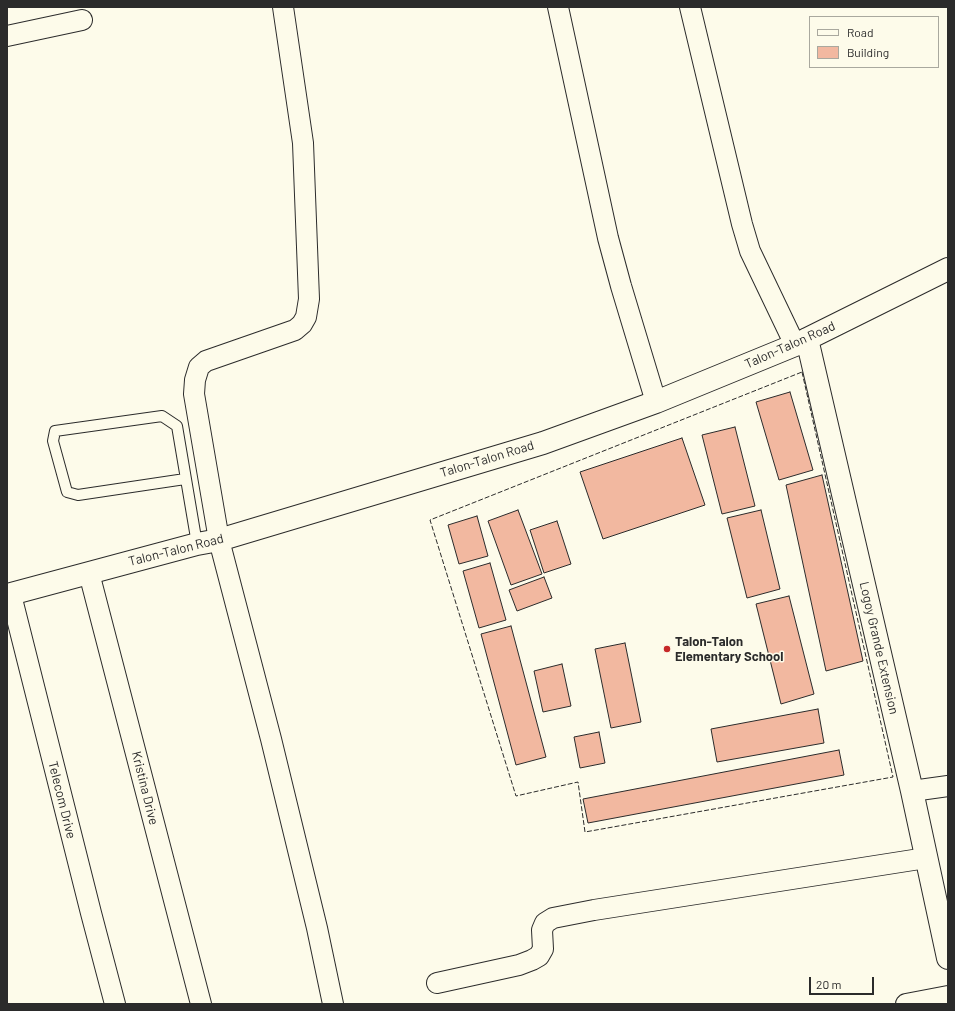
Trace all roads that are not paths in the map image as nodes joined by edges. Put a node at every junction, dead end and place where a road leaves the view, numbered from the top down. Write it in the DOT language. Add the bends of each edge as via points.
graph roads {
  1 [pos="283,7"];
  2 [pos="558,7"];
  3 [pos="690,7"];
  4 [pos="82,20"];
  5 [pos="7,36"];
  6 [pos="948,269"];
  7 [pos="801,342"];
  8 [pos="656,402"];
  9 [pos="185,479"];
  10 [pos="219,540"];
  11 [pos="197,544"];
  12 [pos="90,573"];
  13 [pos="9,595"];
  14 [pos="948,786"];
  15 [pos="912,791"];
  16 [pos="926,858"];
  17 [pos="943,915"];
  18 [pos="948,958"];
  19 [pos="437,983"];
  20 [pos="948,996"];
  21 [pos="115,1004"];
  22 [pos="201,1004"];
  23 [pos="333,1004"];
  24 [pos="906,1004"];
  1 -- 10 [label="street" via="303,143 309,299 306,317 295,330 206,361 199,367 194,394"];
  2 -- 8 [label="street" via="608,238"];
  3 -- 7 [label="street" via="750,250"];
  4 -- 5 [label="street"];
  6 -- 7 [label="street, Talon-Talon Road"];
  7 -- 8 [label="street, Talon-Talon Road"];
  7 -- 15 [label="street, Logoy Grande Extension"];
  8 -- 10 [label="street, Talon-Talon Road" via="543,443"];
  9 -- 9 [label="lane" via="177,426 162,416 55,431 53,441 67,492 78,495"];
  9 -- 11 [label="lane"];
  10 -- 11 [label="street, Talon-Talon Road"];
  10 -- 23 [label="street" via="271,739"];
  11 -- 12 [label="street, Talon-Talon Road"];
  12 -- 13 [label="street, Talon-Talon Road"];
  12 -- 22 [label="street, Kristina Drive"];
  13 -- 21 [label="street, Telecom Drive"];
  14 -- 15 [label="street"];
  15 -- 16 [label="street, Logoy Grande Extension"];
  16 -- 17 [label="street, Logoy Grande Extension"];
  16 -- 19 [label="street" via="553,918 545,923 542,930 543,949 539,956 532,960"];
  17 -- 18 [label="street, Logoy Grande Extension"];
  20 -- 24 [label="street"];
}
